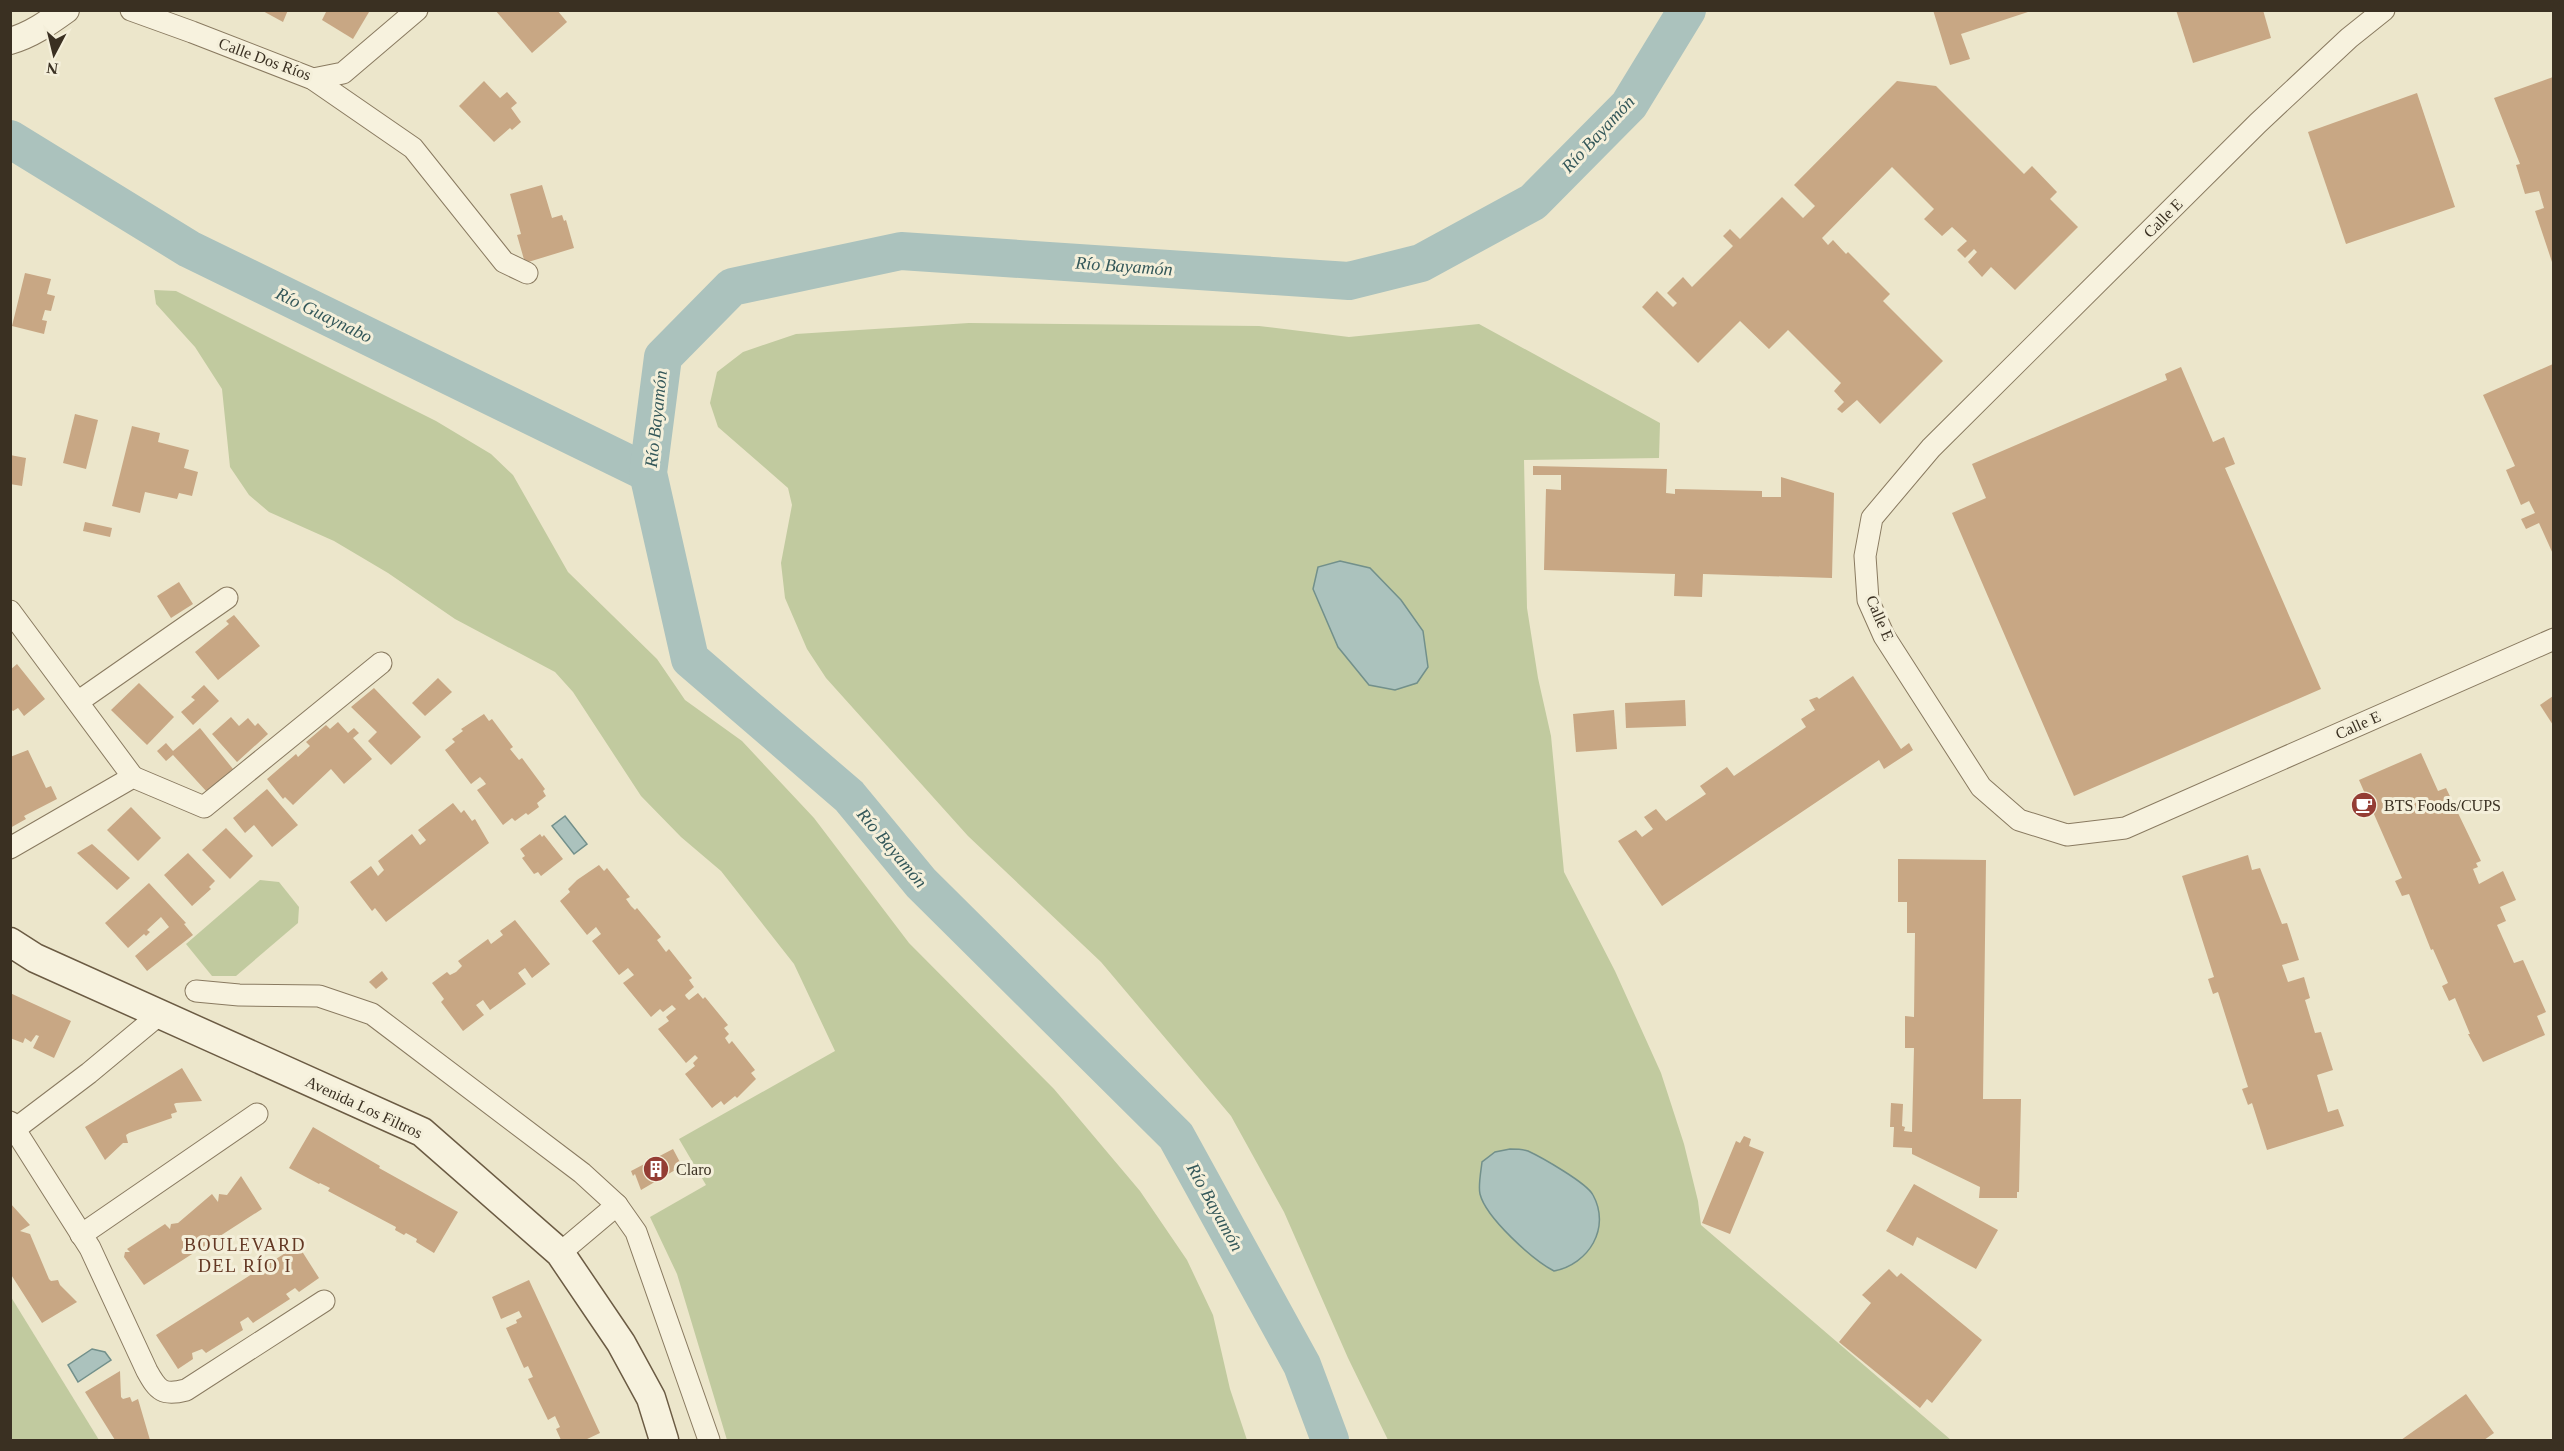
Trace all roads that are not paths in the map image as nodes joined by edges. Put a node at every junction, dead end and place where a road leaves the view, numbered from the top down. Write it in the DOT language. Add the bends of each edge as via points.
graph roads {
  1 [pos="66,10"];
  2 [pos="131,10"];
  3 [pos="417,10"];
  4 [pos="2384,10"];
  5 [pos="16,40"];
  6 [pos="313,79"];
  7 [pos="527,273"];
  8 [pos="227,598"];
  9 [pos="10,611"];
  10 [pos="2553,639"];
  11 [pos="381,663"];
  12 [pos="79,701"];
  13 [pos="134,777"];
  14 [pos="10,848"];
  15 [pos="10,942"];
  16 [pos="196,991"];
  17 [pos="160,1014"];
  18 [pos="257,1114"];
  19 [pos="13,1125"];
  20 [pos="617,1205"];
  21 [pos="81,1235"];
  22 [pos="560,1253"];
  23 [pos="324,1301"];
  24 [pos="664,1440"];
  25 [pos="709,1440"];
  1 -- 5 [label="street"];
  2 -- 6 [label="street, Calle Dos Ríos"];
  3 -- 6 [label="street, Calle Dos Ríos" via="343,73"];
  4 -- 10 [label="street, Calle E" via="2258,123 1931,448 1872,518 1865,556 1868,600 1884,636 1981,787 2019,820 2067,835 2125,828"];
  6 -- 7 [label="street" via="413,148 504,262"];
  8 -- 12 [label="street"];
  9 -- 12 [label="street"];
  11 -- 13 [label="street" via="204,807"];
  12 -- 13 [label="street"];
  13 -- 14 [label="street"];
  15 -- 17 [label="main road, Avenida Los Filtros" via="35,958"];
  16 -- 20 [label="street" via="319,996 372,1014 582,1173"];
  17 -- 19 [label="street" via="89,1073"];
  17 -- 22 [label="main road, Avenida Los Filtros" via="422,1132"];
  18 -- 21 [label="street"];
  19 -- 21 [label="street"];
  20 -- 22 [label="street"];
  20 -- 25 [label="street" via="636,1232"];
  21 -- 23 [label="street" via="155,1386 164,1392 186,1390"];
  22 -- 24 [label="main road, Avenida Los Filtros" via="621,1343 651,1398"];
}
